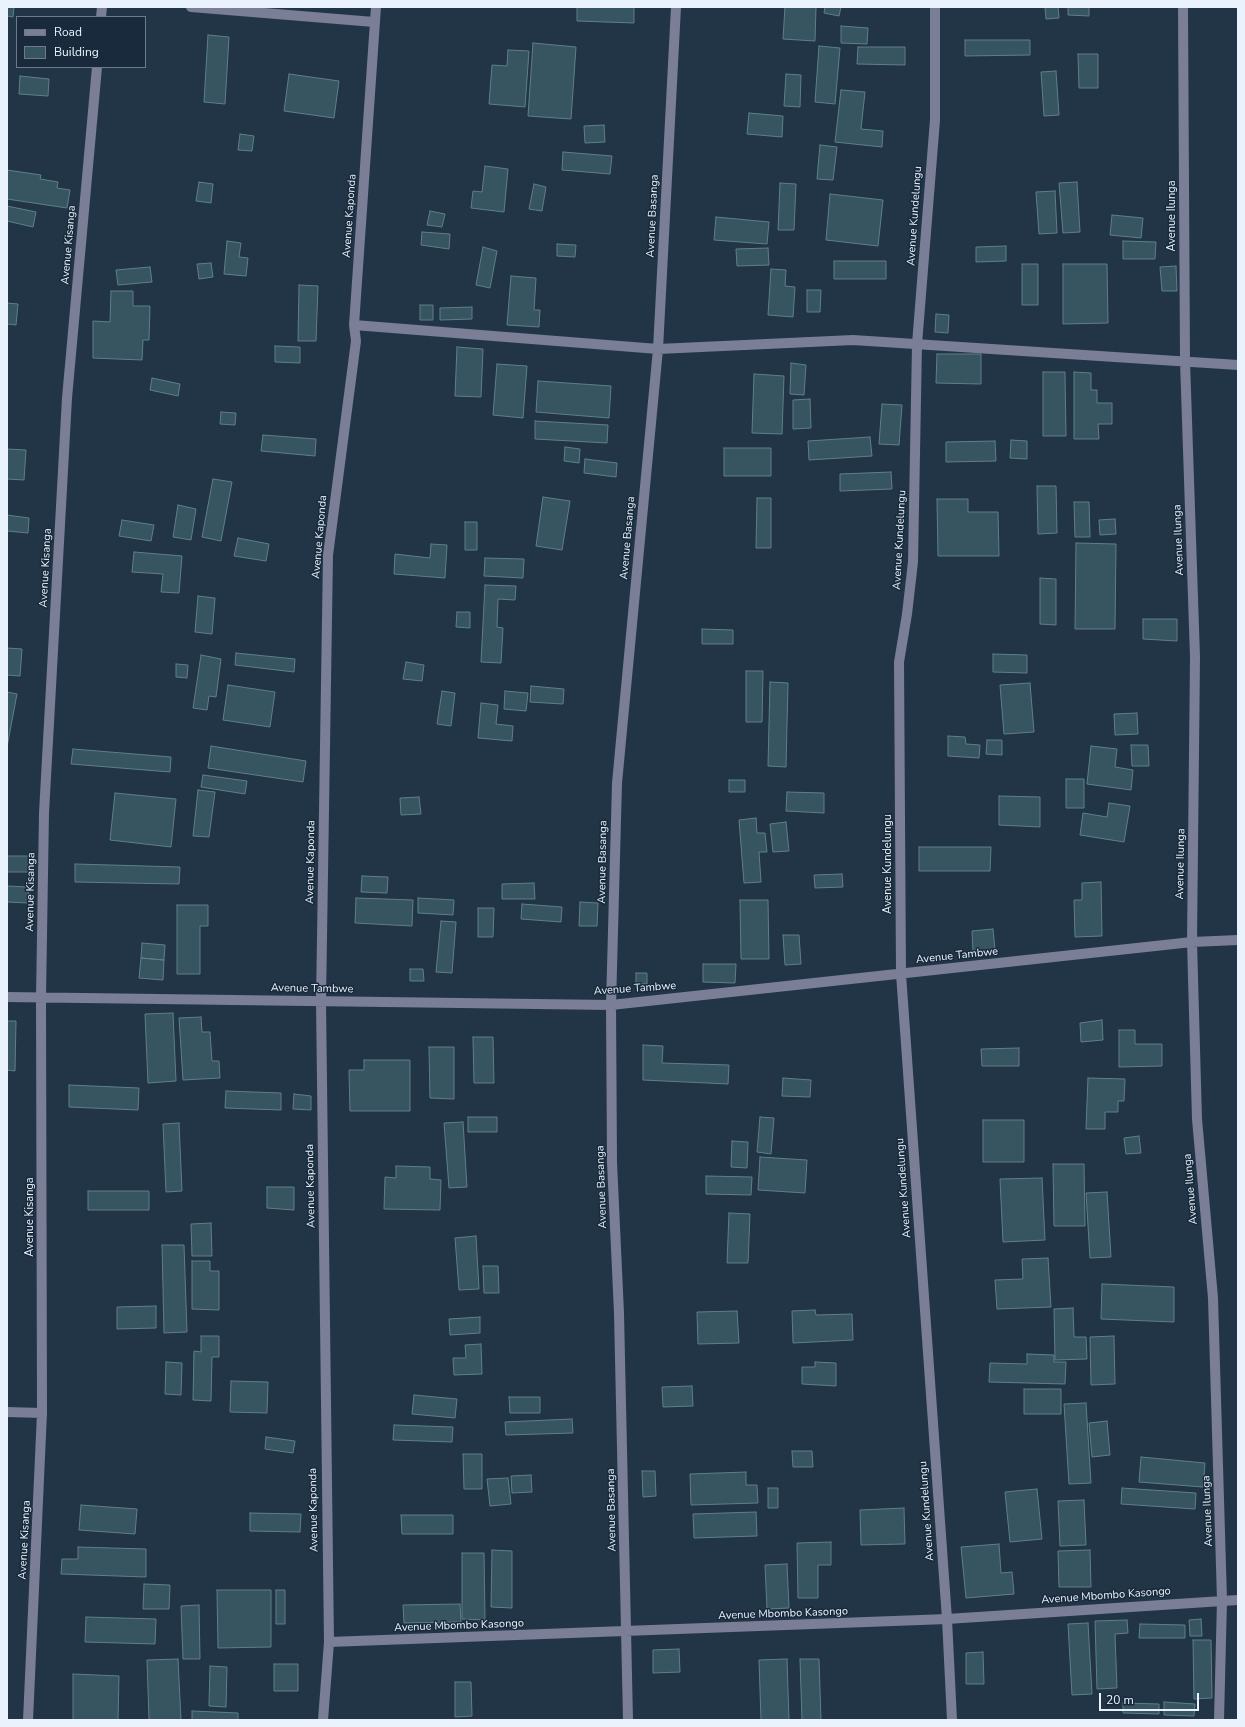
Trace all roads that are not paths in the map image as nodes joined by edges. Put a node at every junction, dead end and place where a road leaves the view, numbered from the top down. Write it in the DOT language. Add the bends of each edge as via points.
graph roads {
  1 [pos="191,7"];
  2 [pos="376,7"];
  3 [pos="676,7"];
  4 [pos="935,7"];
  5 [pos="1183,7"];
  6 [pos="374,22"];
  7 [pos="97,68"];
  8 [pos="354,325"];
  9 [pos="917,344"];
  10 [pos="658,349"];
  11 [pos="1185,361"];
  12 [pos="1238,365"];
  13 [pos="1238,940"];
  14 [pos="1192,942"];
  15 [pos="901,974"];
  16 [pos="7,997"];
  17 [pos="41,997"];
  18 [pos="321,1001"];
  19 [pos="611,1005"];
  20 [pos="7,1412"];
  21 [pos="42,1413"];
  22 [pos="1222,1600"];
  23 [pos="1238,1600"];
  24 [pos="947,1619"];
  25 [pos="627,1632"];
  26 [pos="328,1642"];
  27 [pos="28,1720"];
  28 [pos="323,1720"];
  29 [pos="628,1720"];
  30 [pos="952,1720"];
  31 [pos="1219,1720"];
  1 -- 6 [label="street"];
  2 -- 6 [label="street, Avenue Kaponda"];
  3 -- 10 [label="street, Avenue Basanga"];
  4 -- 9 [label="street, Avenue Kundelungu" via="935,120"];
  5 -- 11 [label="street, Avenue Ilunga"];
  6 -- 8 [label="street, Avenue Kaponda"];
  7 -- 17 [label="street, Avenue Kisanga" via="67,406 44,813"];
  8 -- 10 [label="street"];
  8 -- 18 [label="street, Avenue Kaponda" via="356,341 328,555"];
  9 -- 10 [label="street" via="853,340"];
  9 -- 11 [label="street"];
  9 -- 15 [label="street, Avenue Kundelungu" via="913,562 899,662"];
  10 -- 19 [label="street, Avenue Basanga" via="617,783"];
  11 -- 12 [label="street"];
  11 -- 14 [label="street, Avenue Ilunga" via="1195,657"];
  13 -- 14 [label="street, Avenue Tambwe"];
  14 -- 15 [label="street, Avenue Tambwe"];
  14 -- 22 [label="street, Avenue Ilunga" via="1197,1119 1213,1298"];
  15 -- 19 [label="street, Avenue Tambwe"];
  15 -- 24 [label="street, Avenue Kundelungu"];
  16 -- 17 [label="street, Avenue Tambwe"];
  17 -- 18 [label="street, Avenue Tambwe"];
  17 -- 21 [label="street, Avenue Kisanga"];
  18 -- 19 [label="street, Avenue Tambwe"];
  18 -- 26 [label="street, Avenue Kaponda"];
  19 -- 25 [label="street, Avenue Basanga" via="612,1162 619,1314"];
  20 -- 21 [label="street"];
  21 -- 27 [label="street, Avenue Kisanga"];
  22 -- 23 [label="street, Avenue Mbombo Kasongo"];
  22 -- 24 [label="street, Avenue Mbombo Kasongo"];
  22 -- 31 [label="street, Avenue Ilunga"];
  24 -- 25 [label="street, Avenue Mbombo Kasongo"];
  24 -- 30 [label="street, Avenue Kundelungu"];
  25 -- 26 [label="street, Avenue Mbombo Kasongo"];
  25 -- 29 [label="street, Avenue Basanga"];
  26 -- 28 [label="street, Avenue Kaponda"];
}
